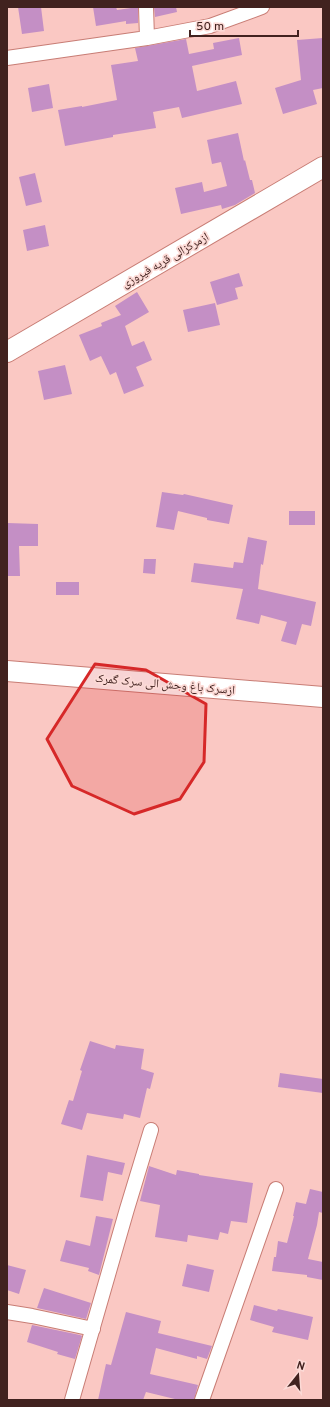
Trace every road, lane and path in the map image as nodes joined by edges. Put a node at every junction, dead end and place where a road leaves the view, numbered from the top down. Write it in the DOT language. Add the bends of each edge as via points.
graph roads {
  1 [pos="146,7"];
  2 [pos="262,7"];
  3 [pos="247,10"];
  4 [pos="147,38"];
  5 [pos="7,58"];
  6 [pos="323,167"];
  7 [pos="7,352"];
  8 [pos="7,671"];
  9 [pos="323,697"];
  10 [pos="151,1130"];
  11 [pos="276,1189"];
  12 [pos="7,1312"];
  13 [pos="93,1329"];
  14 [pos="72,1400"];
  15 [pos="202,1400"];
  1 -- 4 [label="street"];
  2 -- 3 [label="street"];
  3 -- 4 [label="street" via="210,26"];
  4 -- 5 [label="street"];
  6 -- 7 [label="street, ازمرکزالی قریه فیروزی"];
  8 -- 9 [label="street, ازسرک باغ وحش الی سرک گمرک"];
  10 -- 13 [label="street"];
  11 -- 15 [label="street"];
  12 -- 13 [label="street"];
  13 -- 14 [label="street"];
}
